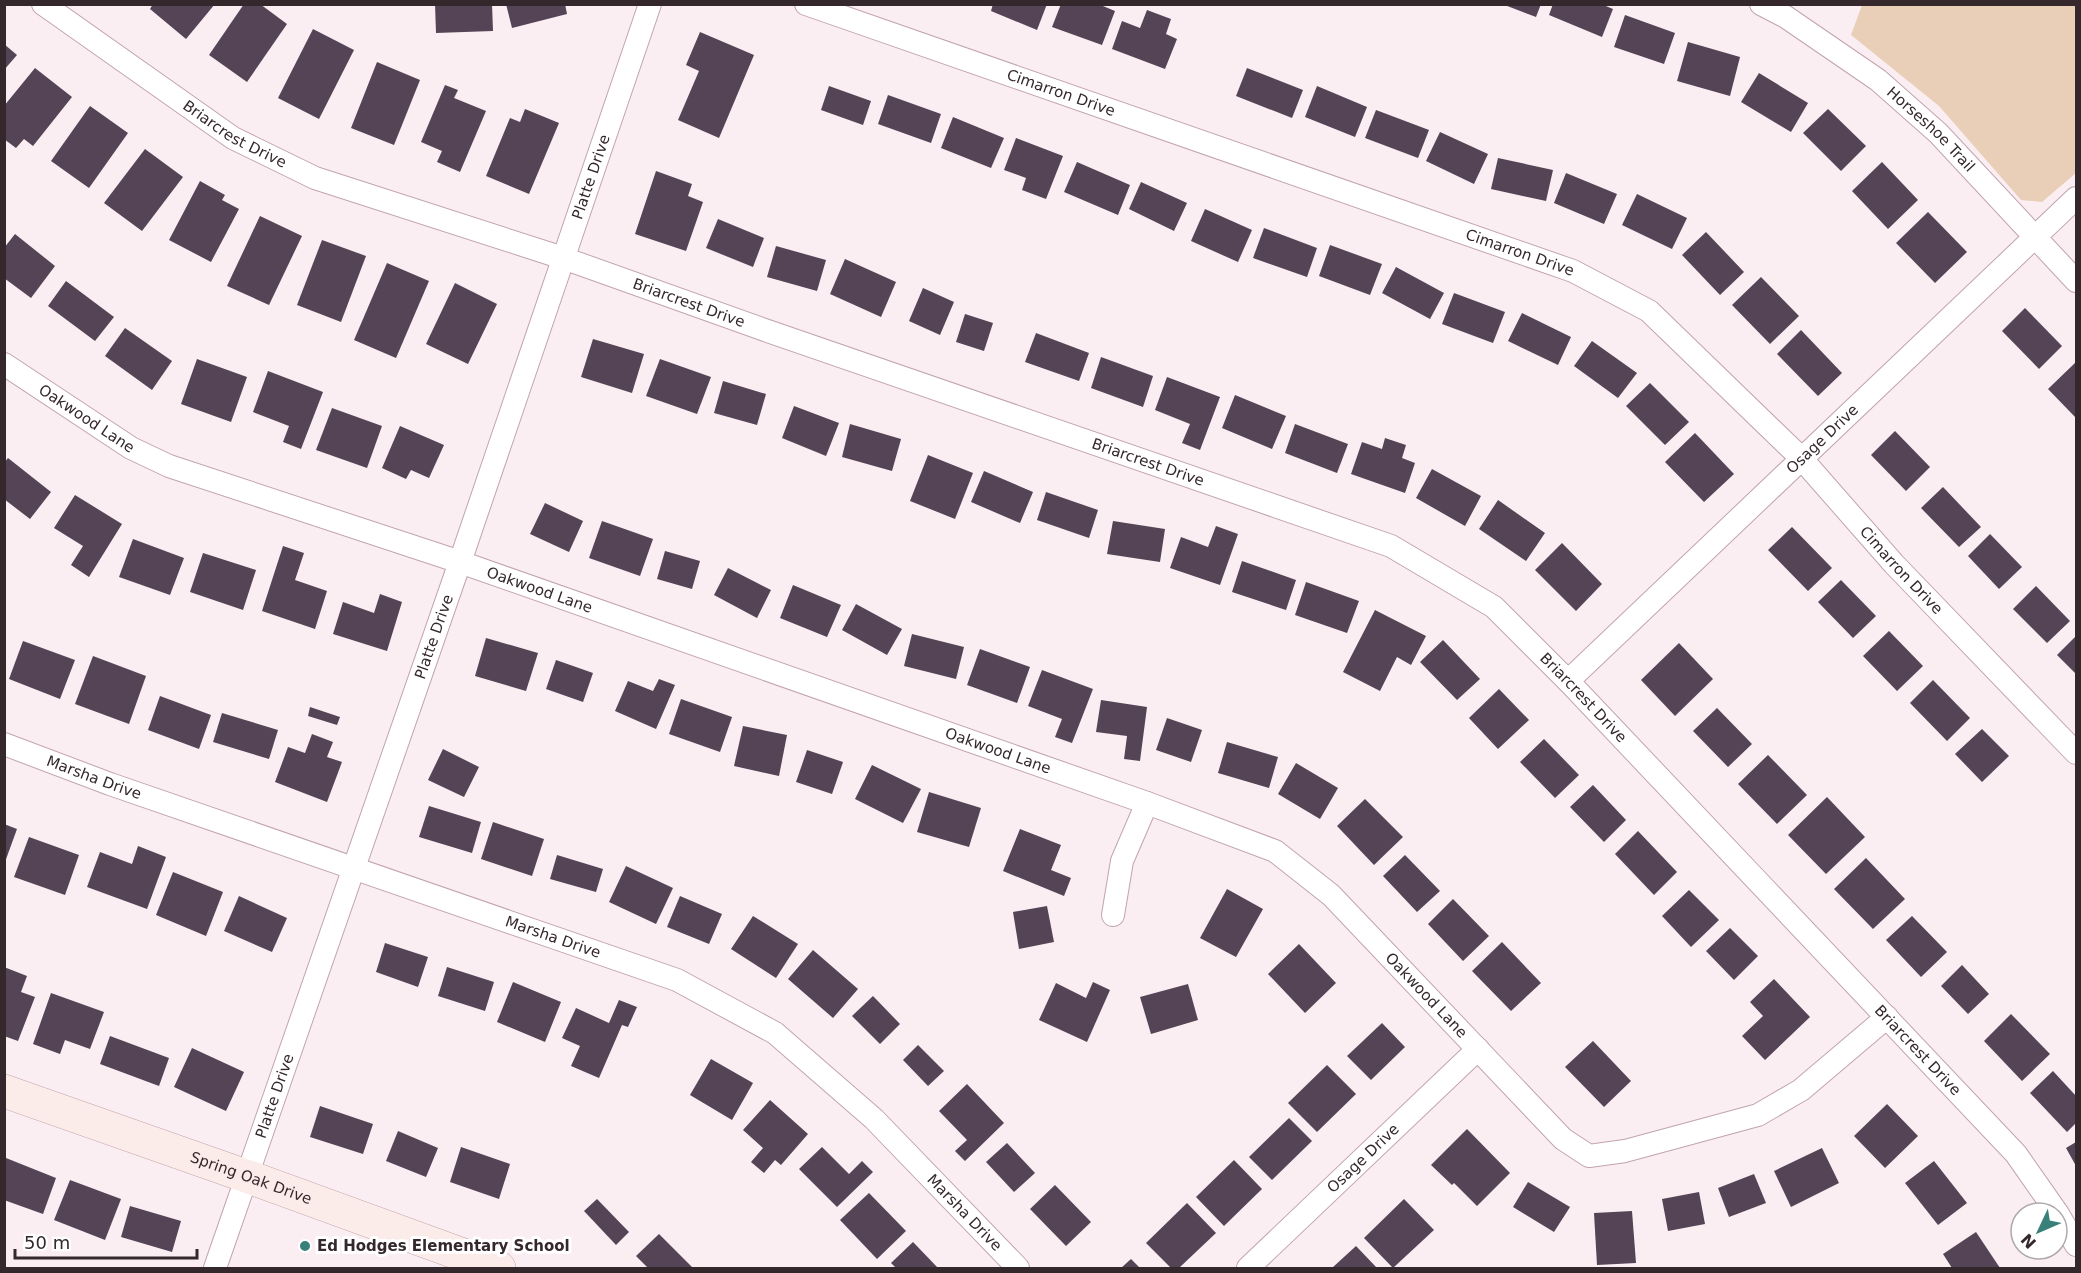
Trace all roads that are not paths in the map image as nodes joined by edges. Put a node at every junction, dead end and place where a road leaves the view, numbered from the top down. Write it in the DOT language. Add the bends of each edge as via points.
graph roads {
  1 [pos="43,4"];
  2 [pos="650,4"];
  3 [pos="806,4"];
  4 [pos="1761,4"];
  5 [pos="2076,198"];
  6 [pos="2035,236"];
  7 [pos="562,258"];
  8 [pos="2076,281"];
  9 [pos="4,364"];
  10 [pos="1801,458"];
  11 [pos="460,562"];
  12 [pos="1568,681"];
  13 [pos="4,744"];
  14 [pos="2076,753"];
  15 [pos="1147,803"];
  16 [pos="354,869"];
  17 [pos="1113,915"];
  18 [pos="1887,1017"];
  19 [pos="1478,1049"];
  20 [pos="4,1092"];
  21 [pos="246,1176"];
  22 [pos="2076,1245"];
  23 [pos="215,1269"];
  24 [pos="499,1269"];
  25 [pos="1018,1269"];
  26 [pos="1248,1269"];
  1 -- 7 [label="street, Briarcrest Drive" via="233,138 315,178"];
  2 -- 7 [label="street, Platte Drive"];
  3 -- 10 [label="street, Cimarron Drive" via="1573,271 1649,310"];
  4 -- 6 [label="street, Horseshoe Trail" via="1878,80 1938,133"];
  5 -- 6 [label="street, Osage Drive"];
  6 -- 8 [label="street, Horseshoe Trail"];
  6 -- 10 [label="street, Osage Drive"];
  7 -- 11 [label="street, Platte Drive"];
  7 -- 12 [label="street, Briarcrest Drive" via="1391,546 1494,607"];
  9 -- 11 [label="street, Oakwood Lane" via="131,448 169,466"];
  10 -- 12 [label="street, Osage Drive"];
  10 -- 14 [label="street, Cimarron Drive" via="1894,564"];
  11 -- 15 [label="street, Oakwood Lane"];
  11 -- 16 [label="street, Platte Drive"];
  12 -- 18 [label="street, Briarcrest Drive"];
  13 -- 16 [label="street, Marsha Drive"];
  15 -- 17 [label="street" via="1122,861"];
  15 -- 19 [label="street, Oakwood Lane" via="1275,851 1331,895"];
  16 -- 21 [label="street, Platte Drive"];
  16 -- 25 [label="street, Marsha Drive" via="677,980 775,1033 874,1119"];
  18 -- 19 [label="street, Oakwood Lane" via="1801,1090 1758,1115 1625,1151 1589,1156 1563,1139"];
  18 -- 22 [label="street, Briarcrest Drive" via="2016,1154"];
  19 -- 26 [label="street, Osage Drive"];
  20 -- 21 [label="street, Spring Oak Drive"];
  21 -- 23 [label="street, Platte Drive"];
  21 -- 24 [label="street, Spring Oak Drive"];
}
